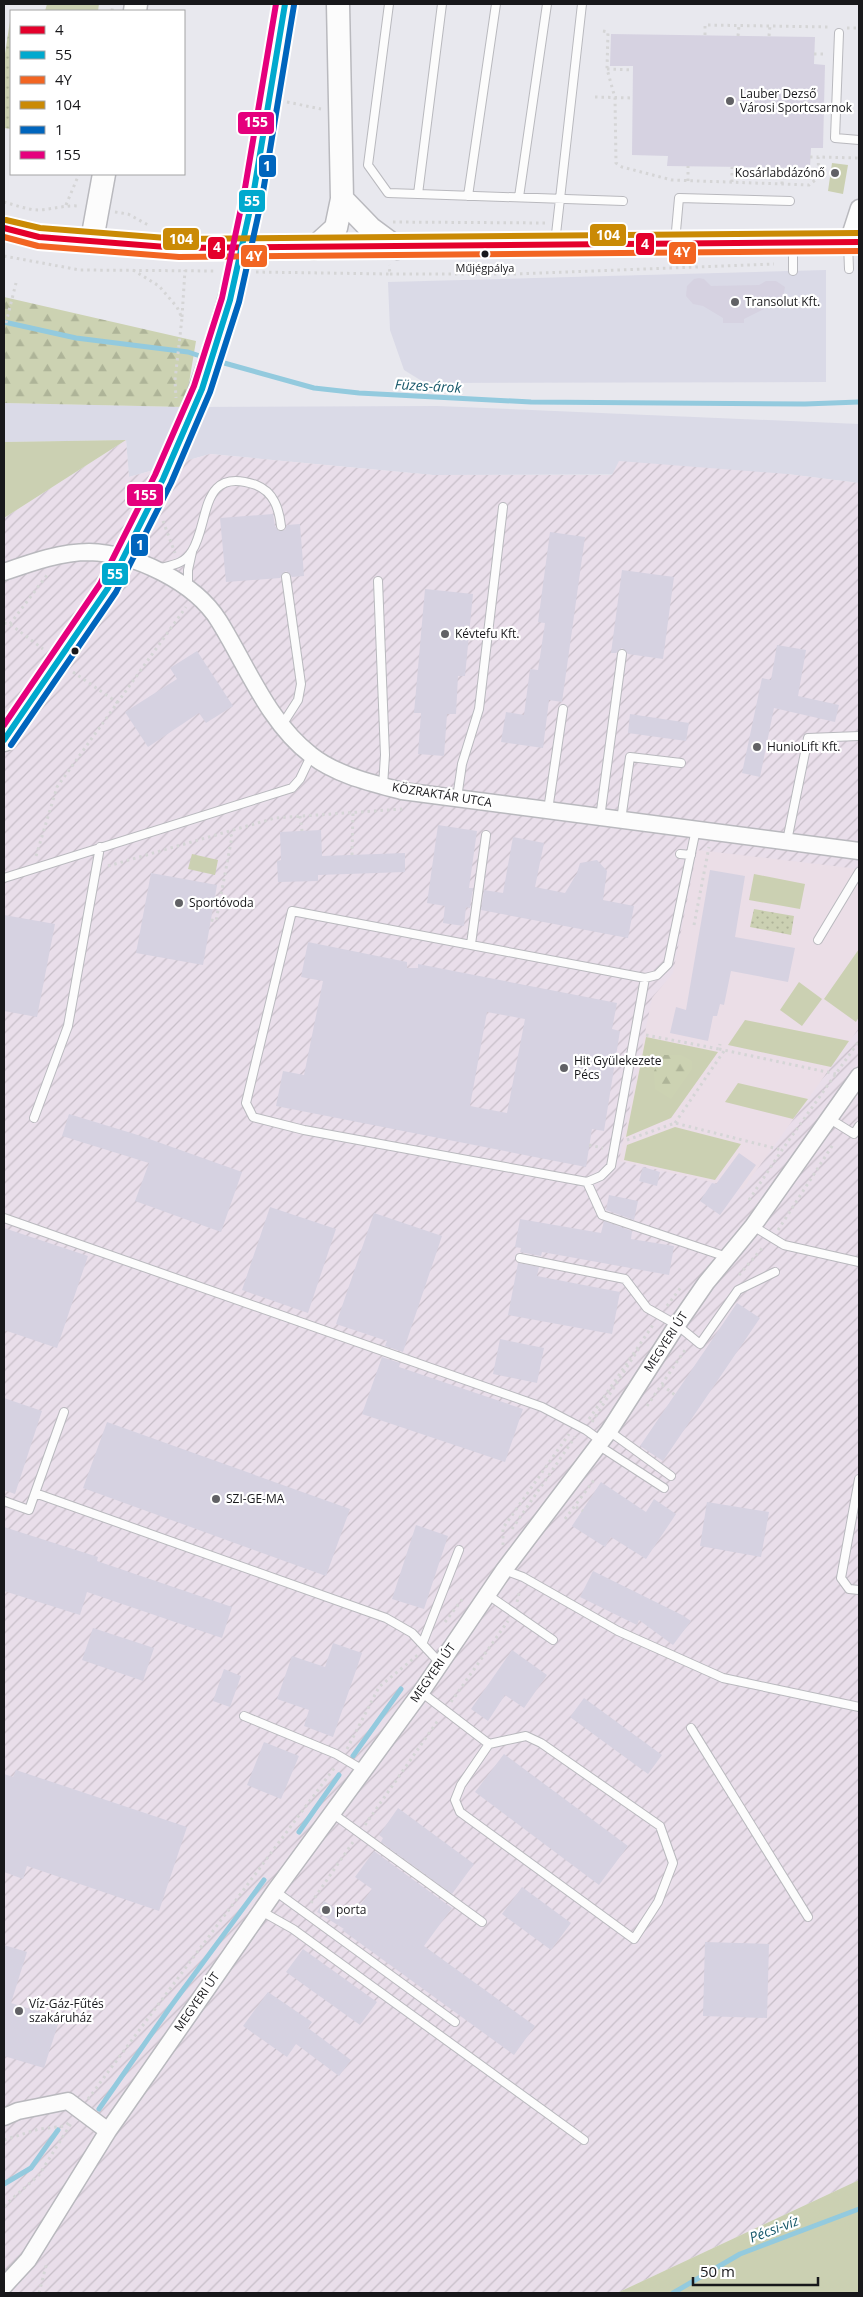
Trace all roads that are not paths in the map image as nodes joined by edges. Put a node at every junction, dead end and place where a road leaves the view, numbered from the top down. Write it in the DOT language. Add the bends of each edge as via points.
graph roads {
  1 [pos="285,4"];
  2 [pos="338,4"];
  3 [pos="389,4"];
  4 [pos="442,4"];
  5 [pos="496,4"];
  6 [pos="547,4"];
  7 [pos="582,4"];
  8 [pos="839,33"];
  9 [pos="859,140"];
  10 [pos="104,175"];
  11 [pos="418,194"];
  12 [pos="468,196"];
  13 [pos="519,197"];
  14 [pos="342,198"];
  15 [pos="560,199"];
  16 [pos="622,201"];
  17 [pos="790,201"];
  18 [pos="859,208"];
  19 [pos="4,228"];
  20 [pos="92,240"];
  21 [pos="853,242"];
  22 [pos="675,244"];
  23 [pos="554,246"];
  24 [pos="314,248"];
  25 [pos="397,248"];
  26 [pos="849,269"];
  27 [pos="503,507"];
  28 [pos="281,526"];
  29 [pos="193,550"];
  30 [pos="155,569"];
  31 [pos="4,572"];
  32 [pos="286,577"];
  33 [pos="378,581"];
  34 [pos="188,588"];
  35 [pos="622,654"];
  36 [pos="562,709"];
  37 [pos="282,725"];
  38 [pos="859,736"];
  39 [pos="4,740"];
  40 [pos="311,756"];
  41 [pos="681,763"];
  42 [pos="382,786"];
  43 [pos="457,798"];
  44 [pos="548,810"];
  45 [pos="600,818"];
  46 [pos="621,820"];
  47 [pos="696,829"];
  48 [pos="486,834"];
  49 [pos="787,841"];
  50 [pos="100,847"];
  51 [pos="859,851"];
  52 [pos="680,854"];
  53 [pos="691,855"];
  54 [pos="859,872"];
  55 [pos="4,878"];
  56 [pos="818,940"];
  57 [pos="471,944"];
  58 [pos="645,978"];
  59 [pos="859,1076"];
  60 [pos="34,1118"];
  61 [pos="836,1124"];
  62 [pos="859,1126"];
  63 [pos="587,1182"];
  64 [pos="4,1218"];
  65 [pos="753,1226"];
  66 [pos="727,1257"];
  67 [pos="520,1258"];
  68 [pos="859,1262"];
  69 [pos="775,1272"];
  70 [pos="677,1325"];
  71 [pos="64,1412"];
  72 [pos="603,1439"];
  73 [pos="671,1476"];
  74 [pos="859,1478"];
  75 [pos="664,1488"];
  76 [pos="35,1493"];
  77 [pos="4,1501"];
  78 [pos="459,1550"];
  79 [pos="504,1570"];
  80 [pos="859,1590"];
  81 [pos="488,1595"];
  82 [pos="553,1640"];
  83 [pos="424,1645"];
  84 [pos="440,1663"];
  85 [pos="421,1692"];
  86 [pos="859,1707"];
  87 [pos="244,1716"];
  88 [pos="691,1728"];
  89 [pos="490,1744"];
  90 [pos="363,1770"];
  91 [pos="332,1813"];
  92 [pos="274,1891"];
  93 [pos="261,1911"];
  94 [pos="808,1917"];
  95 [pos="482,1922"];
  96 [pos="455,2022"];
  97 [pos="8,2111"];
  98 [pos="108,2131"];
  99 [pos="584,2140"];
  100 [pos="7,2279"];
  101 [pos="9,2293"];
  1 -- 39 [label="street, bridge" via="257,174 230,300 202,389 163,479 108,588"];
  2 -- 14 [label="street"];
  3 -- 11 [label="lane" via="368,165 388,193"];
  4 -- 11 [label="lane"];
  5 -- 12 [label="lane"];
  6 -- 13 [label="lane"];
  7 -- 15 [label="lane"];
  8 -- 9 [label="lane" via="835,138"];
  10 -- 20 [label="street"];
  11 -- 12 [label="lane"];
  12 -- 13 [label="lane"];
  13 -- 15 [label="lane"];
  14 -- 24 [label="street" via="336,228"];
  14 -- 25 [label="street" via="370,228"];
  15 -- 16 [label="lane"];
  15 -- 23 [label="lane"];
  17 -- 22 [label="lane" via="679,198"];
  18 -- 21 [label="street"];
  19 -- 20 [label="street" via="39,237"];
  20 -- 24 [label="street" via="180,248"];
  21 -- 22 [label="street" via="793,259"];
  21 -- 26 [label="lane"];
  22 -- 23 [label="street"];
  23 -- 25 [label="street"];
  24 -- 25 [label="street"];
  27 -- 43 [label="lane" via="479,709 462,764"];
  28 -- 29 [label="lane" via="279,508 272,496 260,486 229,482 219,487 208,501"];
  29 -- 30 [label="lane" via="180,564"];
  29 -- 34 [label="lane"];
  30 -- 31 [label="street, KÖZRAKTÁR UTCA" via="136,561 89,552 38,560"];
  30 -- 34 [label="street, KÖZRAKTÁR UTCA"];
  32 -- 37 [label="lane" via="301,684 298,700"];
  33 -- 42 [label="lane" via="385,755"];
  34 -- 37 [label="street, KÖZRAKTÁR UTCA" via="218,618 249,675"];
  35 -- 45 [label="lane"];
  36 -- 44 [label="lane"];
  37 -- 40 [label="street, KÖZRAKTÁR UTCA"];
  38 -- 49 [label="lane" via="808,738"];
  40 -- 42 [label="street, KÖZRAKTÁR UTCA" via="348,775"];
  40 -- 50 [label="lane" via="292,788"];
  41 -- 46 [label="lane" via="630,757"];
  42 -- 43 [label="street, KÖZRAKTÁR UTCA"];
  43 -- 44 [label="street, KÖZRAKTÁR UTCA"];
  44 -- 45 [label="street, KÖZRAKTÁR UTCA"];
  45 -- 46 [label="street, KÖZRAKTÁR UTCA"];
  46 -- 47 [label="street, KÖZRAKTÁR UTCA"];
  47 -- 49 [label="street, KÖZRAKTÁR UTCA"];
  47 -- 53 [label="lane"];
  48 -- 57 [label="lane"];
  49 -- 51 [label="street, KÖZRAKTÁR UTCA"];
  50 -- 55 [label="lane"];
  50 -- 60 [label="lane" via="68,1026"];
  52 -- 53 [label="lane"];
  53 -- 58 [label="lane" via="668,964 657,975"];
  54 -- 56 [label="lane"];
  57 -- 58 [label="lane"];
  57 -- 63 [label="lane" via="292,911 246,1103 253,1117 304,1130"];
  58 -- 63 [label="lane" via="611,1166"];
  59 -- 61 [label="street, MEGYERI ÚT"];
  61 -- 62 [label="lane" via="854,1134"];
  61 -- 65 [label="street, MEGYERI ÚT"];
  63 -- 66 [label="lane" via="602,1215"];
  64 -- 72 [label="lane" via="542,1407"];
  65 -- 66 [label="street, MEGYERI ÚT"];
  65 -- 68 [label="lane" via="784,1245"];
  66 -- 70 [label="street, MEGYERI ÚT"];
  67 -- 70 [label="lane" via="625,1279 647,1308"];
  69 -- 70 [label="lane" via="738,1290 700,1344"];
  70 -- 72 [label="street, MEGYERI ÚT"];
  71 -- 76 [label="lane"];
  72 -- 73 [label="lane"];
  72 -- 75 [label="lane"];
  72 -- 79 [label="street, MEGYERI ÚT"];
  74 -- 80 [label="lane" via="841,1578 849,1589"];
  76 -- 77 [label="lane" via="30,1510"];
  76 -- 83 [label="lane" via="386,1618 412,1633"];
  78 -- 83 [label="lane"];
  79 -- 81 [label="street, MEGYERI ÚT"];
  79 -- 86 [label="lane" via="523,1577 618,1631 723,1678"];
  81 -- 82 [label="lane"];
  81 -- 84 [label="street, MEGYERI ÚT"];
  83 -- 84 [label="lane"];
  84 -- 85 [label="street, MEGYERI ÚT"];
  85 -- 89 [label="lane"];
  85 -- 90 [label="street, MEGYERI ÚT"];
  87 -- 90 [label="lane" via="343,1757"];
  88 -- 94 [label="lane"];
  89 -- 89 [label="lane" via="461,1784 455,1800 460,1812 634,1939 658,1902 673,1863 660,1826 526,1736"];
  90 -- 91 [label="street, MEGYERI ÚT"];
  91 -- 92 [label="street, MEGYERI ÚT"];
  91 -- 95 [label="lane"];
  92 -- 93 [label="street, MEGYERI ÚT"];
  92 -- 96 [label="lane"];
  93 -- 98 [label="street, MEGYERI ÚT"];
  93 -- 99 [label="lane" via="292,1929"];
  97 -- 98 [label="street" via="68,2100"];
  98 -- 100 [label="street, MEGYERI ÚT" via="40,2241"];
  100 -- 101 [label="street, MEGYERI ÚT"];
}
